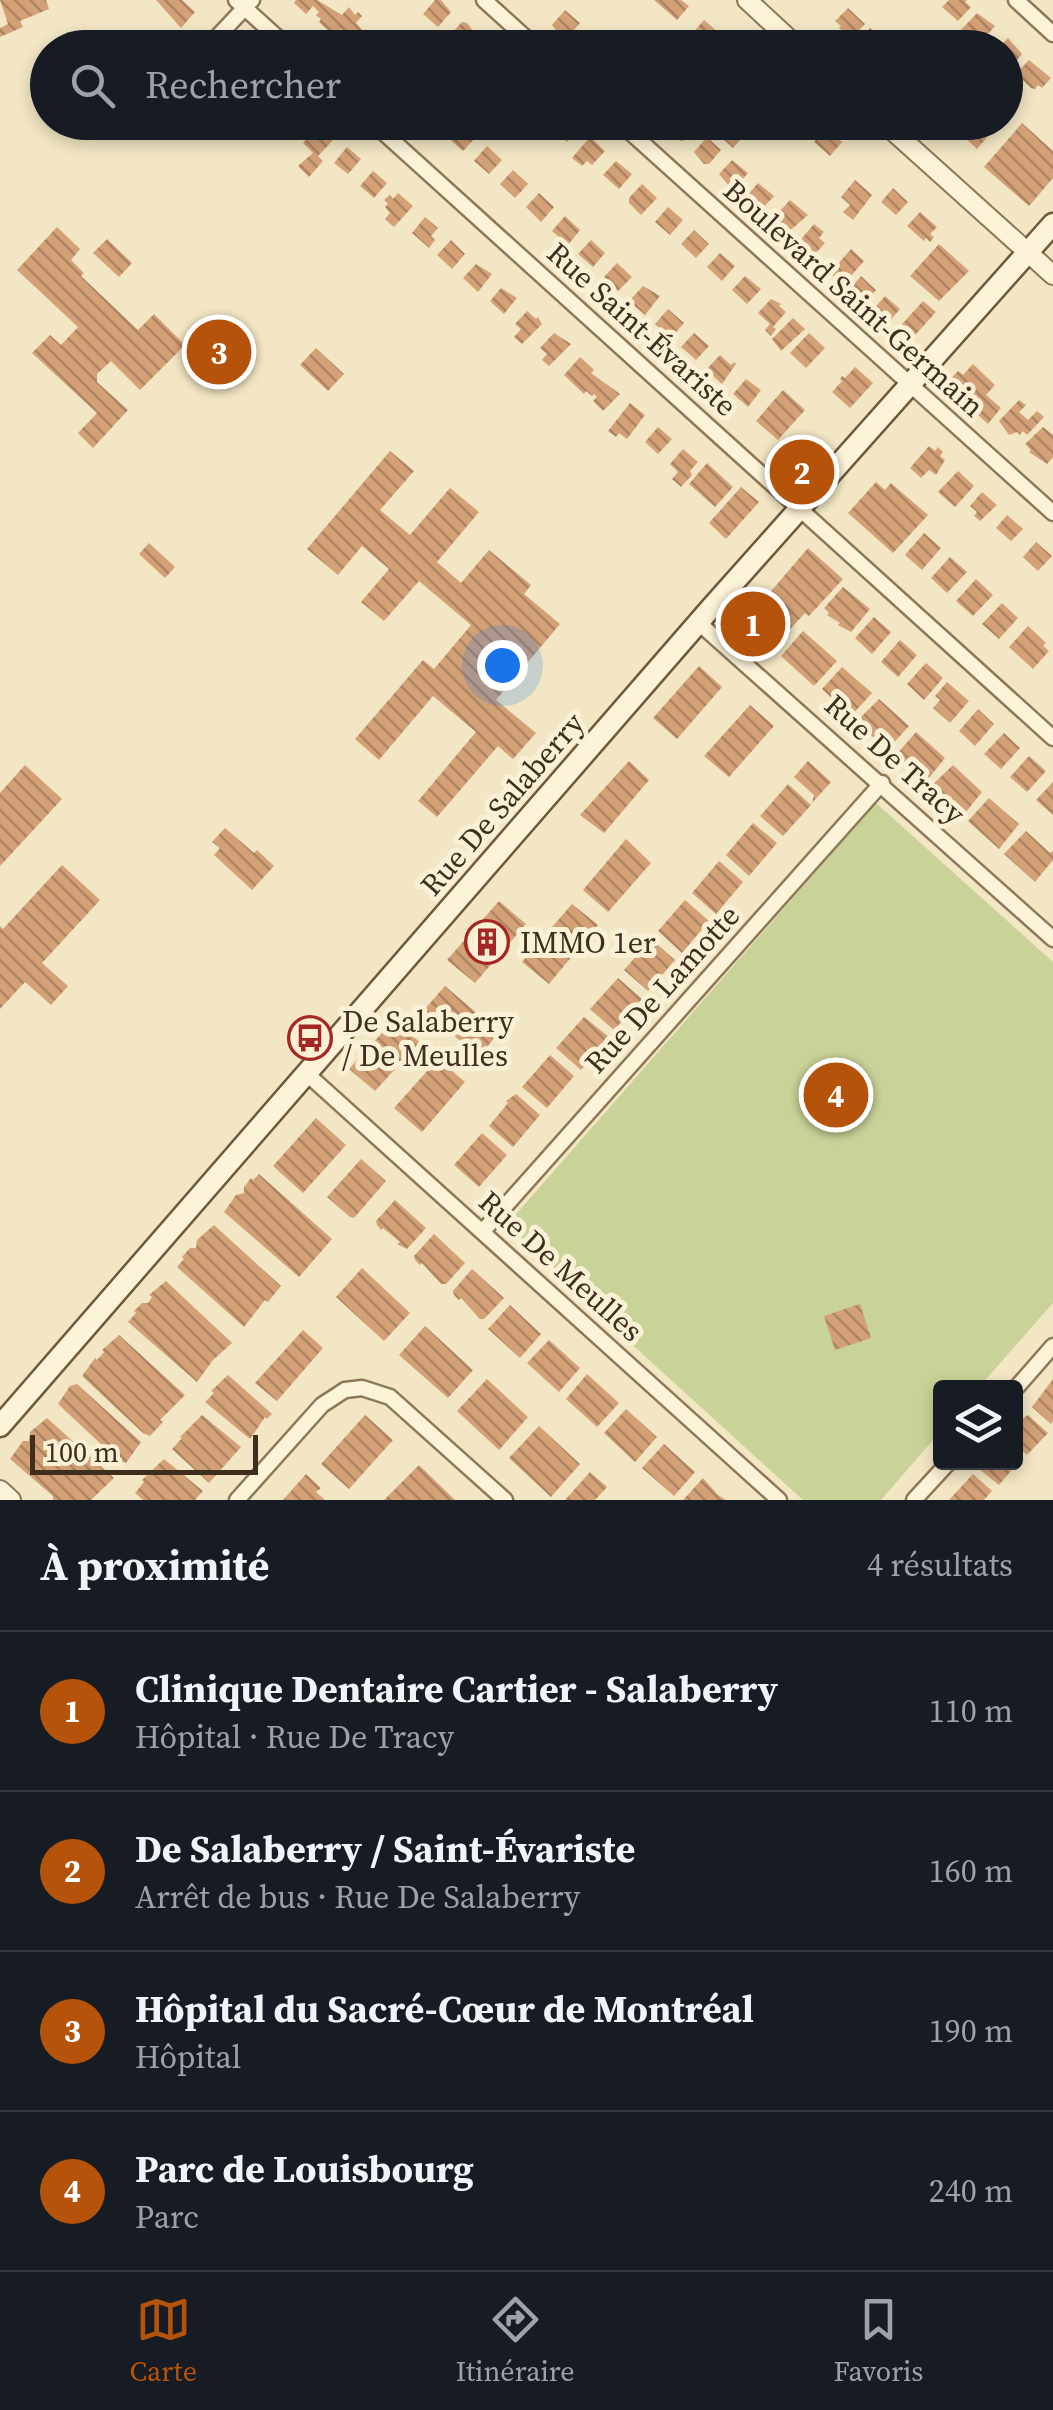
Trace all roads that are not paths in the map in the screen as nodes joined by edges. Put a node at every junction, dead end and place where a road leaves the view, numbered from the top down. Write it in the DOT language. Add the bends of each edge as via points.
graph roads {
  1 [pos="484,0"];
  2 [pos="746,0"];
  3 [pos="1016,0"];
  4 [pos="244,3"];
  5 [pos="222,30"];
  6 [pos="270,30"];
  7 [pos="517,30"];
  8 [pos="780,30"];
  9 [pos="1053,34"];
  10 [pos="392,140"];
  11 [pos="640,140"];
  12 [pos="903,140"];
  13 [pos="1053,224"];
  14 [pos="1028,253"];
  15 [pos="1053,275"];
  16 [pos="909,384"];
  17 [pos="800,508"];
  18 [pos="1053,513"];
  19 [pos="698,623"];
  20 [pos="1053,738"];
  21 [pos="882,784"];
  22 [pos="1053,939"];
  23 [pos="306,1073"];
  24 [pos="484,1231"];
  25 [pos="1053,1346"];
  26 [pos="1023,1380"];
  27 [pos="0,1426"];
  28 [pos="942,1470"];
  29 [pos="0,1490"];
  30 [pos="11,1500"];
  31 [pos="238,1500"];
  32 [pos="506,1500"];
  33 [pos="779,1500"];
  34 [pos="914,1500"];
  1 -- 7 [label="street"];
  2 -- 8 [label="street"];
  3 -- 9 [label="street"];
  4 -- 5 [label="street"];
  4 -- 6 [label="street"];
  10 -- 17 [label="street, Rue Saint-Évariste"];
  11 -- 16 [label="street, Boulevard Saint-Germain"];
  12 -- 14 [label="street"];
  13 -- 14 [label="main road, Rue De Salaberry"];
  14 -- 15 [label="street"];
  14 -- 16 [label="main road, Rue De Salaberry"];
  16 -- 17 [label="main road, Rue De Salaberry"];
  16 -- 18 [label="street, Boulevard Saint-Germain"];
  17 -- 19 [label="main road, Rue De Salaberry"];
  17 -- 20 [label="street, Rue Saint-Évariste"];
  19 -- 21 [label="street, Rue De Tracy"];
  19 -- 23 [label="main road, Rue De Salaberry"];
  21 -- 22 [label="street, Rue De Tracy"];
  21 -- 24 [label="street, Rue De Lamotte"];
  23 -- 24 [label="street, Rue De Meulles"];
  23 -- 27 [label="main road, Rue De Salaberry"];
  24 -- 33 [label="street, Rue De Meulles"];
  25 -- 26 [label="street"];
  28 -- 34 [label="street"];
  29 -- 30 [label="street"];
  31 -- 32 [label="street" via="322,1405 362,1388 390,1397"];
}
